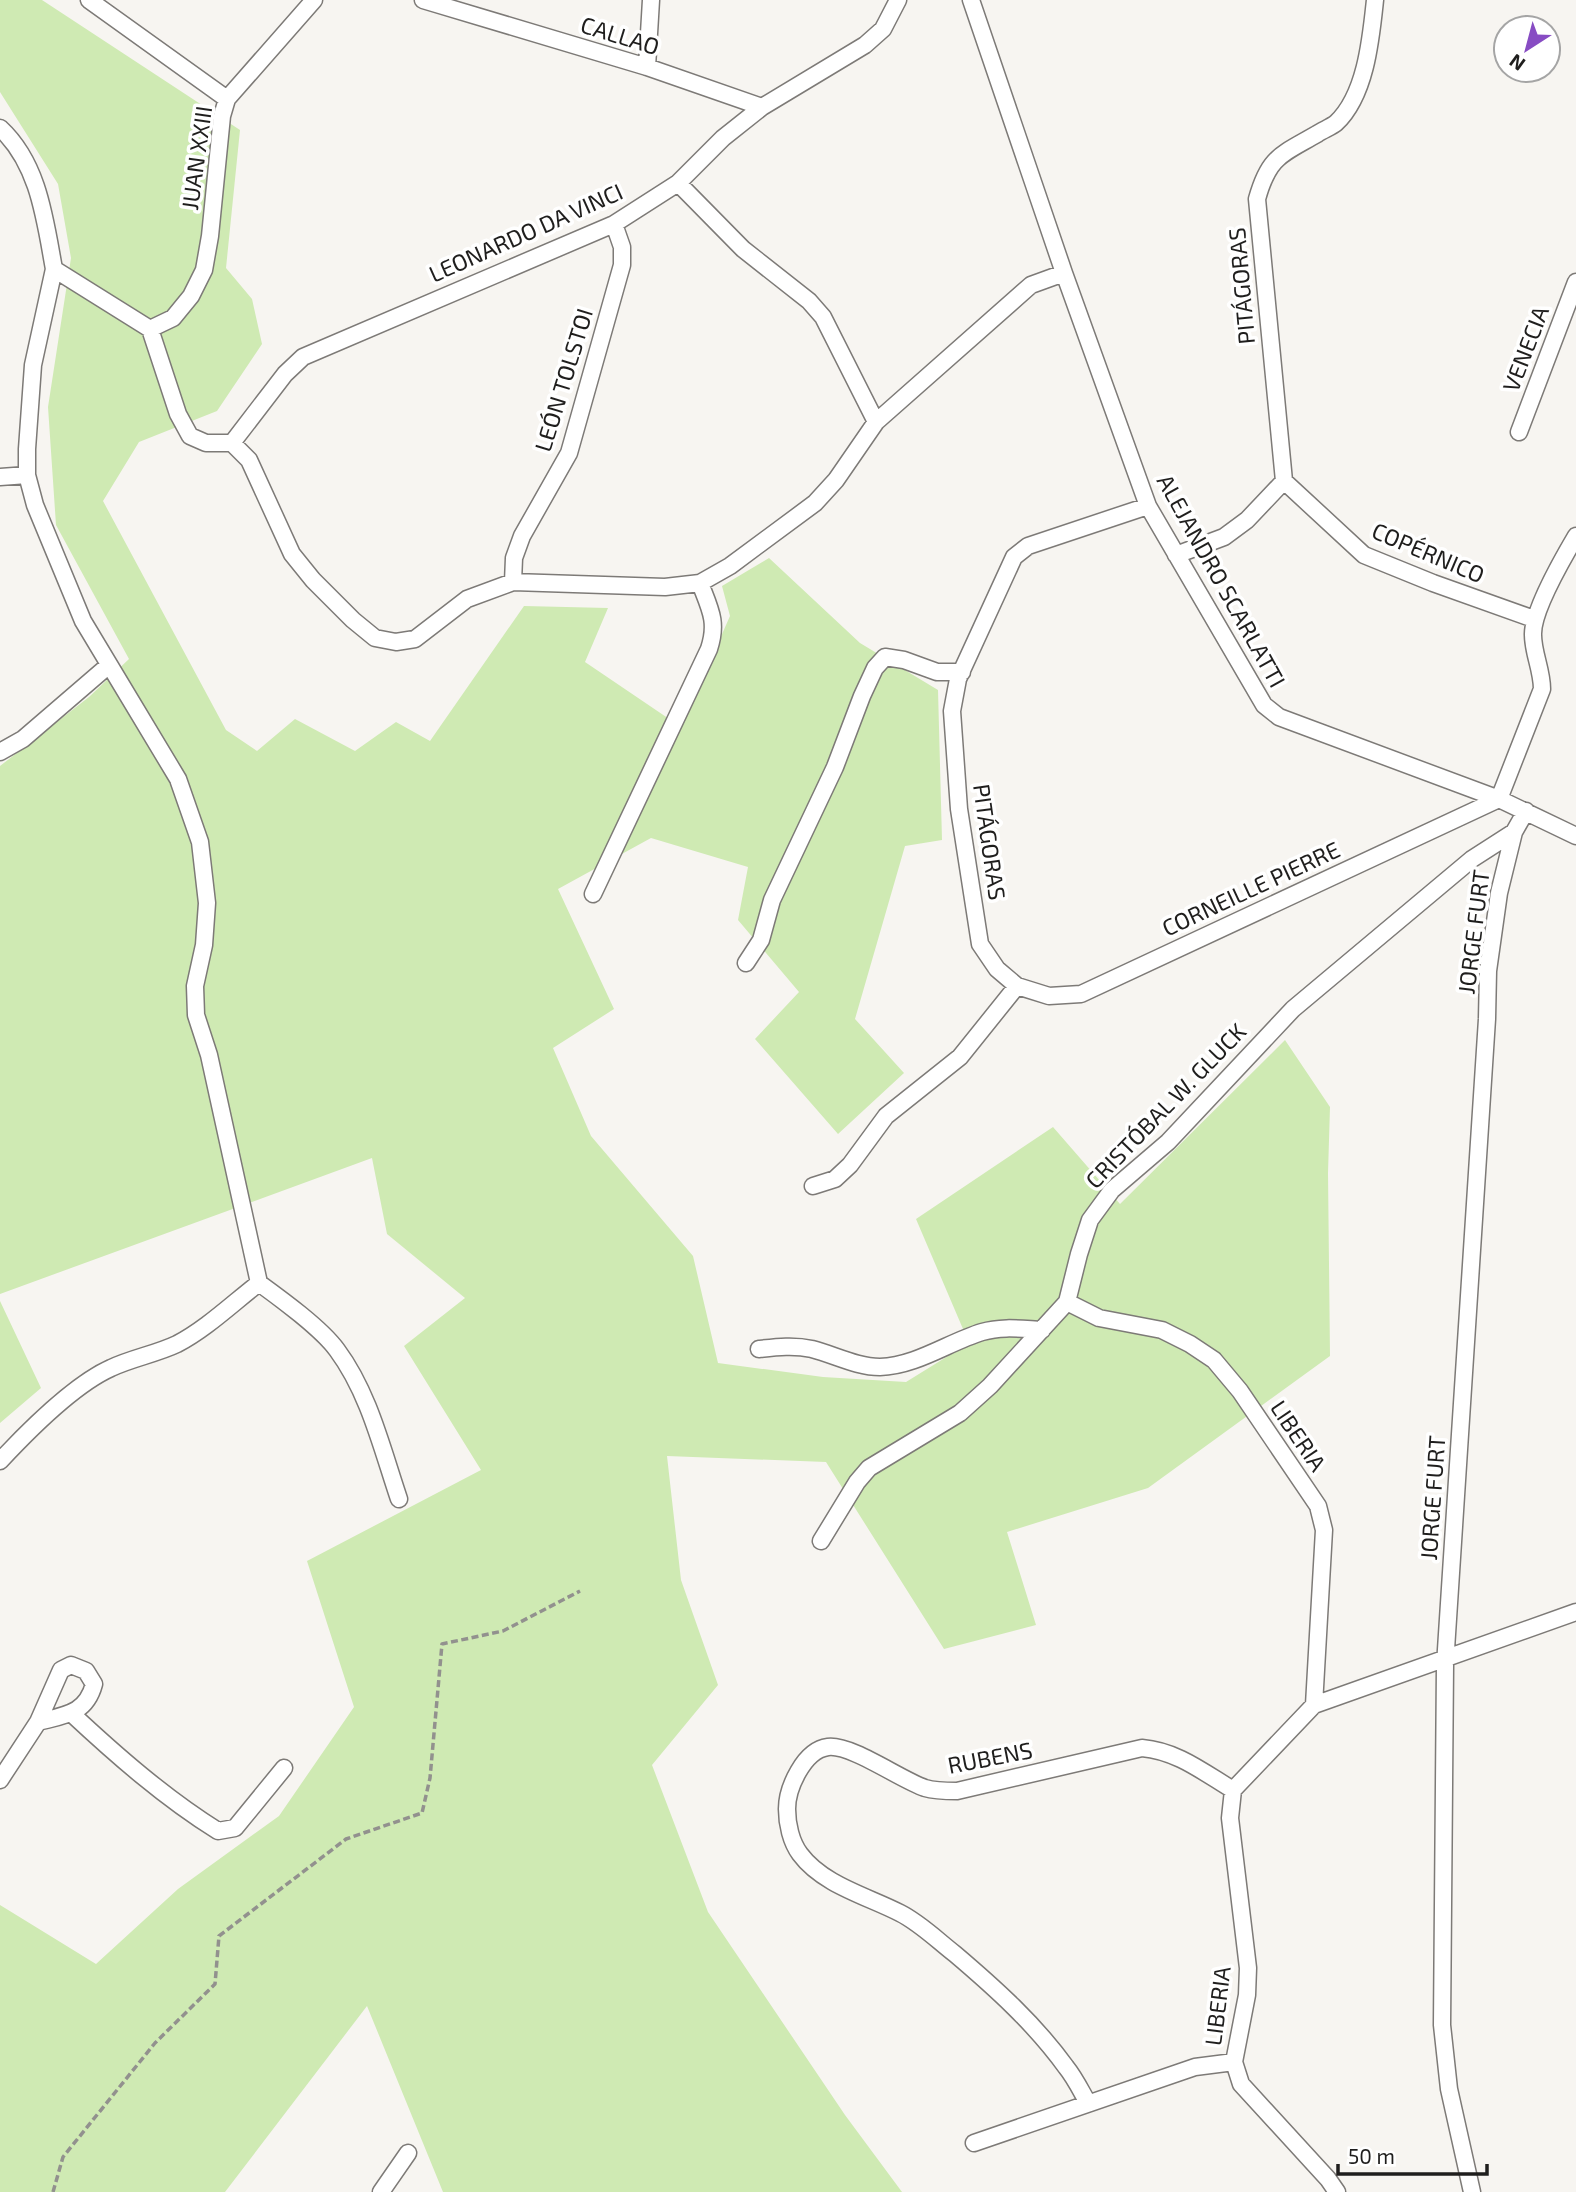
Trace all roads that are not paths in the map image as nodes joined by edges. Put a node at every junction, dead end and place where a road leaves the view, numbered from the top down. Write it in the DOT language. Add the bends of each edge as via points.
graph roads {
  1 [pos="89,0"];
  2 [pos="314,0"];
  3 [pos="423,0"];
  4 [pos="651,0"];
  5 [pos="898,0"];
  6 [pos="971,0"];
  7 [pos="1375,0"];
  8 [pos="647,67"];
  9 [pos="227,99"];
  10 [pos="762,107"];
  11 [pos="0,128"];
  12 [pos="678,183"];
  13 [pos="614,224"];
  14 [pos="54,269"];
  15 [pos="1064,273"];
  16 [pos="1576,282"];
  17 [pos="150,329"];
  18 [pos="876,422"];
  19 [pos="1519,432"];
  20 [pos="232,443"];
  21 [pos="27,475"];
  22 [pos="0,477"];
  23 [pos="1284,481"];
  24 [pos="1148,506"];
  25 [pos="1576,536"];
  26 [pos="1176,555"];
  27 [pos="513,582"];
  28 [pos="700,583"];
  29 [pos="1534,619"];
  30 [pos="109,665"];
  31 [pos="961,671"];
  32 [pos="0,752"];
  33 [pos="1499,799"];
  34 [pos="1526,811"];
  35 [pos="1514,832"];
  36 [pos="1576,836"];
  37 [pos="593,894"];
  38 [pos="746,963"];
  39 [pos="1017,986"];
  40 [pos="813,1186"];
  41 [pos="259,1283"];
  42 [pos="1067,1302"];
  43 [pos="1042,1330"];
  44 [pos="758,1349"];
  45 [pos="0,1461"];
  46 [pos="399,1499"];
  47 [pos="821,1541"];
  48 [pos="1576,1612"];
  49 [pos="1445,1657"];
  50 [pos="1314,1705"];
  51 [pos="71,1713"];
  52 [pos="38,1722"];
  53 [pos="284,1768"];
  54 [pos="0,1780"];
  55 [pos="1233,1790"];
  56 [pos="1234,2062"];
  57 [pos="1088,2104"];
  58 [pos="974,2143"];
  59 [pos="408,2153"];
  60 [pos="381,2192"];
  61 [pos="1337,2192"];
  62 [pos="1472,2192"];
  1 -- 9 [label="street"];
  2 -- 9 [label="street, JUAN XXIII"];
  3 -- 8 [label="street, CALLAO"];
  4 -- 8 [label="street"];
  5 -- 10 [label="street, LEONARDO DA VINCI" via="883,29 865,45"];
  6 -- 15 [label="street, ALEJANDRO SCARLATTI"];
  7 -- 23 [label="street, PITÁGORAS" via="1368,58 1348,106 1336,123 1275,159 1257,198"];
  8 -- 10 [label="street, CALLAO"];
  9 -- 17 [label="street, JUAN XXIII" via="204,270 173,318"];
  10 -- 12 [label="street, LEONARDO DA VINCI"];
  11 -- 14 [label="street" via="27,165 39,192"];
  12 -- 13 [label="street, LEONARDO DA VINCI"];
  12 -- 18 [label="street" via="743,249 824,317"];
  13 -- 20 [label="street, LEONARDO DA VINCI" via="303,357"];
  13 -- 27 [label="street, LEÓN TOLSTOI" via="622,265 579,419 569,453 522,536 514,558"];
  14 -- 17 [label="street"];
  14 -- 21 [label="street" via="33,365"];
  15 -- 18 [label="street" via="1031,285"];
  15 -- 24 [label="street, ALEJANDRO SCARLATTI"];
  16 -- 19 [label="street, VENECIA"];
  17 -- 20 [label="street" via="177,414 190,436 206,443"];
  18 -- 28 [label="street" via="815,503"];
  20 -- 27 [label="street" via="249,460 292,554 375,638 415,639 467,599"];
  21 -- 22 [label="street"];
  21 -- 30 [label="street" via="69,590"];
  23 -- 26 [label="street" via="1224,537"];
  23 -- 29 [label="street, COPÉRNICO" via="1364,555"];
  24 -- 26 [label="street, ALEJANDRO SCARLATTI"];
  24 -- 31 [label="street, PITÁGORAS" via="1028,546 1014,556"];
  25 -- 29 [label="street"];
  26 -- 33 [label="street, ALEJANDRO SCARLATTI" via="1264,705 1279,717"];
  27 -- 28 [label="street" via="665,587"];
  28 -- 37 [label="street" via="714,619 713,636"];
  29 -- 33 [label="street" via="1532,638 1542,689"];
  30 -- 32 [label="street" via="23,739"];
  30 -- 41 [label="street" via="178,779 201,842 207,903 195,986 196,1016 209,1055"];
  31 -- 38 [label="street" via="937,672 885,657 875,667 835,767 772,900 761,940"];
  31 -- 39 [label="street, PITÁGORAS" via="952,711 959,809 980,944 997,969"];
  33 -- 34 [label="street, ALEJANDRO SCARLATTI"];
  33 -- 39 [label="street, CORNEILLE PIERRE" via="1081,994 1049,996"];
  34 -- 35 [label="street, JORGE FURT"];
  34 -- 36 [label="street, ALEJANDRO SCARLATTI"];
  35 -- 42 [label="street, CRISTÓBAL W. GLUCK" via="1472,859 1293,1009 1168,1142 1112,1191 1090,1220"];
  35 -- 49 [label="street, JORGE FURT" via="1499,893 1488,971"];
  39 -- 40 [label="street" via="960,1057 886,1116 850,1165 835,1179"];
  41 -- 45 [label="street" via="176,1345 109,1368 32,1426"];
  41 -- 46 [label="street" via="336,1347 360,1385"];
  42 -- 43 [label="street, CRISTÓBAL W. GLUCK"];
  42 -- 50 [label="street, LIBERIA" via="1099,1318 1162,1330 1214,1360 1318,1506 1324,1530"];
  43 -- 44 [label="street" via="983,1332 883,1367 791,1346"];
  43 -- 47 [label="street, CRISTÓBAL W. GLUCK" via="960,1413 869,1468"];
  48 -- 49 [label="street"];
  49 -- 50 [label="street"];
  49 -- 62 [label="street, JORGE FURT" via="1442,2025 1449,2090"];
  50 -- 55 [label="street"];
  51 -- 52 [label="street"];
  51 -- 52 [label="street" via="81,1709 94,1684 86,1671 71,1665 61,1670"];
  51 -- 53 [label="street" via="218,1831 235,1828"];
  52 -- 54 [label="street"];
  55 -- 56 [label="street, LIBERIA" via="1230,1818 1248,1968"];
  55 -- 57 [label="street, RUBENS" via="1175,1755 1142,1748 944,1791 925,1788 830,1746 807,1760 791,1786 787,1809 791,1838 801,1856 823,1875 920,1926 1000,1992 1067,2067"];
  56 -- 57 [label="street" via="1195,2067"];
  56 -- 61 [label="street, LIBERIA" via="1241,2084"];
  57 -- 58 [label="street"];
  59 -- 60 [label="street"];
}
